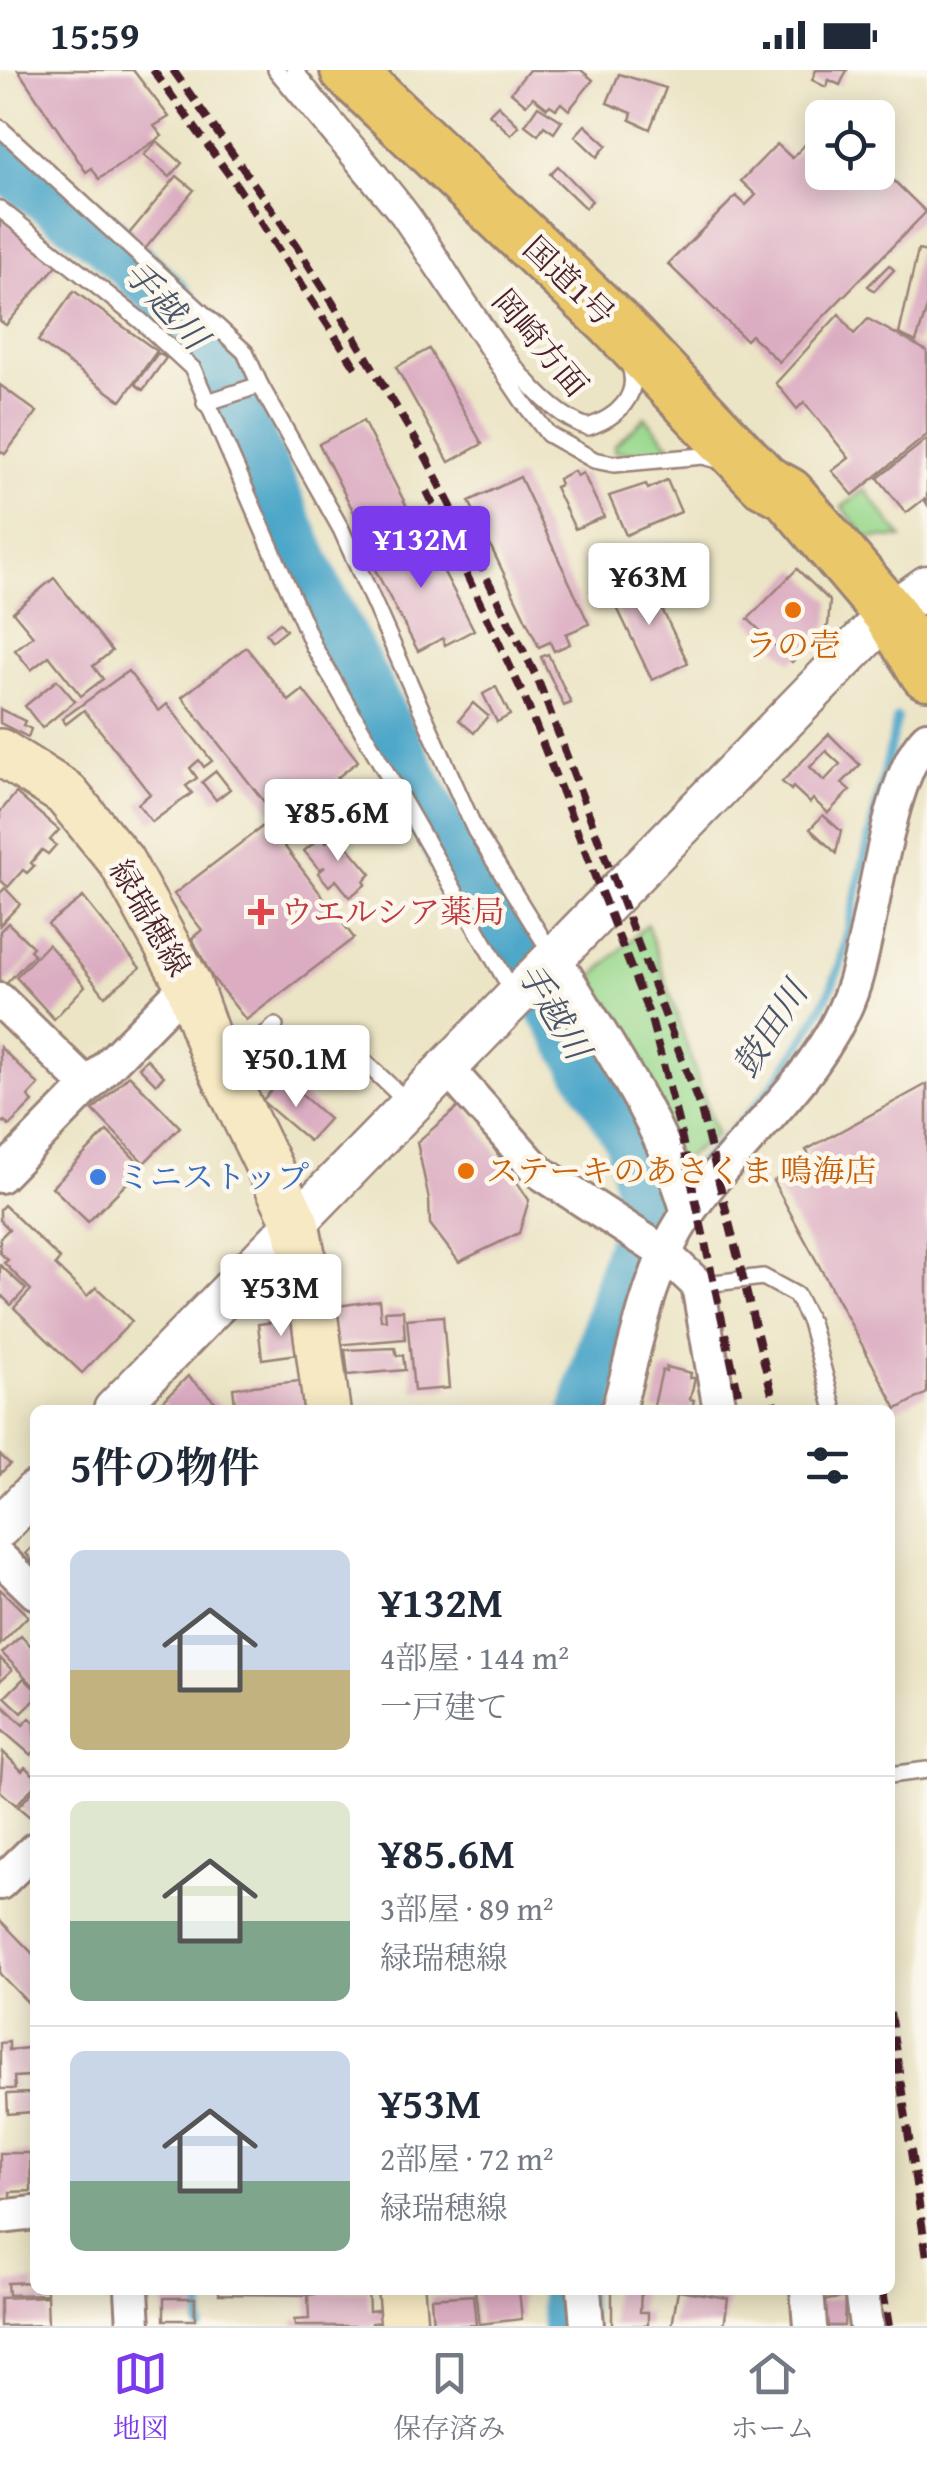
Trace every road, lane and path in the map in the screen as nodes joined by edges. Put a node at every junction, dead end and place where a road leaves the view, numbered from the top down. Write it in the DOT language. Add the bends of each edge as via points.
graph roads {
  1 [pos="276,70"];
  2 [pos="294,70"];
  3 [pos="375,80"];
  4 [pos="0,128"];
  5 [pos="0,209"];
  6 [pos="420,241"];
  7 [pos="255,387"];
  8 [pos="209,401"];
  9 [pos="776,488"];
  10 [pos="908,600"];
  11 [pos="927,672"];
  12 [pos="927,738"];
  13 [pos="0,752"];
  14 [pos="552,961"];
  15 [pos="188,984"];
  16 [pos="518,996"];
  17 [pos="0,1000"];
  18 [pos="276,1026"];
  19 [pos="366,1063"];
  20 [pos="448,1068"];
  21 [pos="224,1074"];
  22 [pos="88,1086"];
  23 [pos="411,1106"];
  24 [pos="0,1176"];
  25 [pos="680,1191"];
  26 [pos="296,1223"];
  27 [pos="659,1250"];
  28 [pos="698,1286"];
  29 [pos="119,1405"];
  30 [pos="326,1405"];
  31 [pos="619,1405"];
  32 [pos="719,1405"];
  33 [pos="833,1405"];
  34 [pos="30,1496"];
  35 [pos="0,1527"];
  36 [pos="0,1558"];
  37 [pos="30,1587"];
  38 [pos="927,1770"];
  39 [pos="895,1774"];
  40 [pos="30,1858"];
  41 [pos="0,1883"];
  42 [pos="30,2214"];
  43 [pos="0,2217"];
  44 [pos="132,2295"];
  45 [pos="401,2295"];
  46 [pos="584,2295"];
  47 [pos="807,2295"];
  48 [pos="862,2295"];
  49 [pos="134,2326"];
  50 [pos="404,2326"];
  51 [pos="587,2326"];
  52 [pos="810,2326"];
  53 [pos="866,2326"];
  1 -- 6 [label="lane"];
  2 -- 6 [label="lane, 岡崎方面" via="412,214"];
  3 -- 6 [label="lane, 岡崎方面" via="460,192 623,353 632,369 628,399 605,422 588,427 555,412"];
  3 -- 9 [label="highway, 国道1号" via="538,203 779,466"];
  4 -- 7 [label="lane" via="245,352"];
  5 -- 8 [label="lane" via="141,321 193,370"];
  6 -- 9 [label="lane" via="548,434 594,460 703,456"];
  7 -- 8 [label="lane"];
  7 -- 14 [label="lane" via="341,528 475,830"];
  8 -- 16 [label="lane" via="314,646"];
  9 -- 10 [label="highway, 国道1号"];
  10 -- 11 [label="highway, 国道1号"];
  10 -- 14 [label="street"];
  12 -- 25 [label="street" via="899,791 842,1013 801,1077"];
  13 -- 15 [label="main road, 緑瑞穂線" via="66,793 88,820 121,862"];
  14 -- 16 [label="street"];
  14 -- 25 [label="street" via="633,1084"];
  15 -- 21 [label="main road, 緑瑞穂線"];
  15 -- 22 [label="street"];
  16 -- 20 [label="street"];
  17 -- 22 [label="street"];
  18 -- 21 [label="lane"];
  19 -- 23 [label="lane"];
  20 -- 23 [label="street"];
  20 -- 27 [label="street" via="538,1171"];
  21 -- 26 [label="main road, 緑瑞穂線"];
  22 -- 24 [label="street"];
  23 -- 26 [label="street"];
  25 -- 27 [label="street"];
  26 -- 29 [label="street"];
  26 -- 30 [label="main road, 緑瑞穂線"];
  27 -- 28 [label="street"];
  27 -- 31 [label="street"];
  28 -- 32 [label="street"];
  28 -- 33 [label="lane" via="763,1277 796,1295"];
  34 -- 35 [label="street"];
  36 -- 37 [label="street"];
  38 -- 39 [label="lane"];
  40 -- 41 [label="street"];
  42 -- 43 [label="street"];
  44 -- 49 [label="street"];
  45 -- 50 [label="main road"];
  46 -- 51 [label="street"];
  47 -- 52 [label="street"];
  48 -- 53 [label="street"];
}
